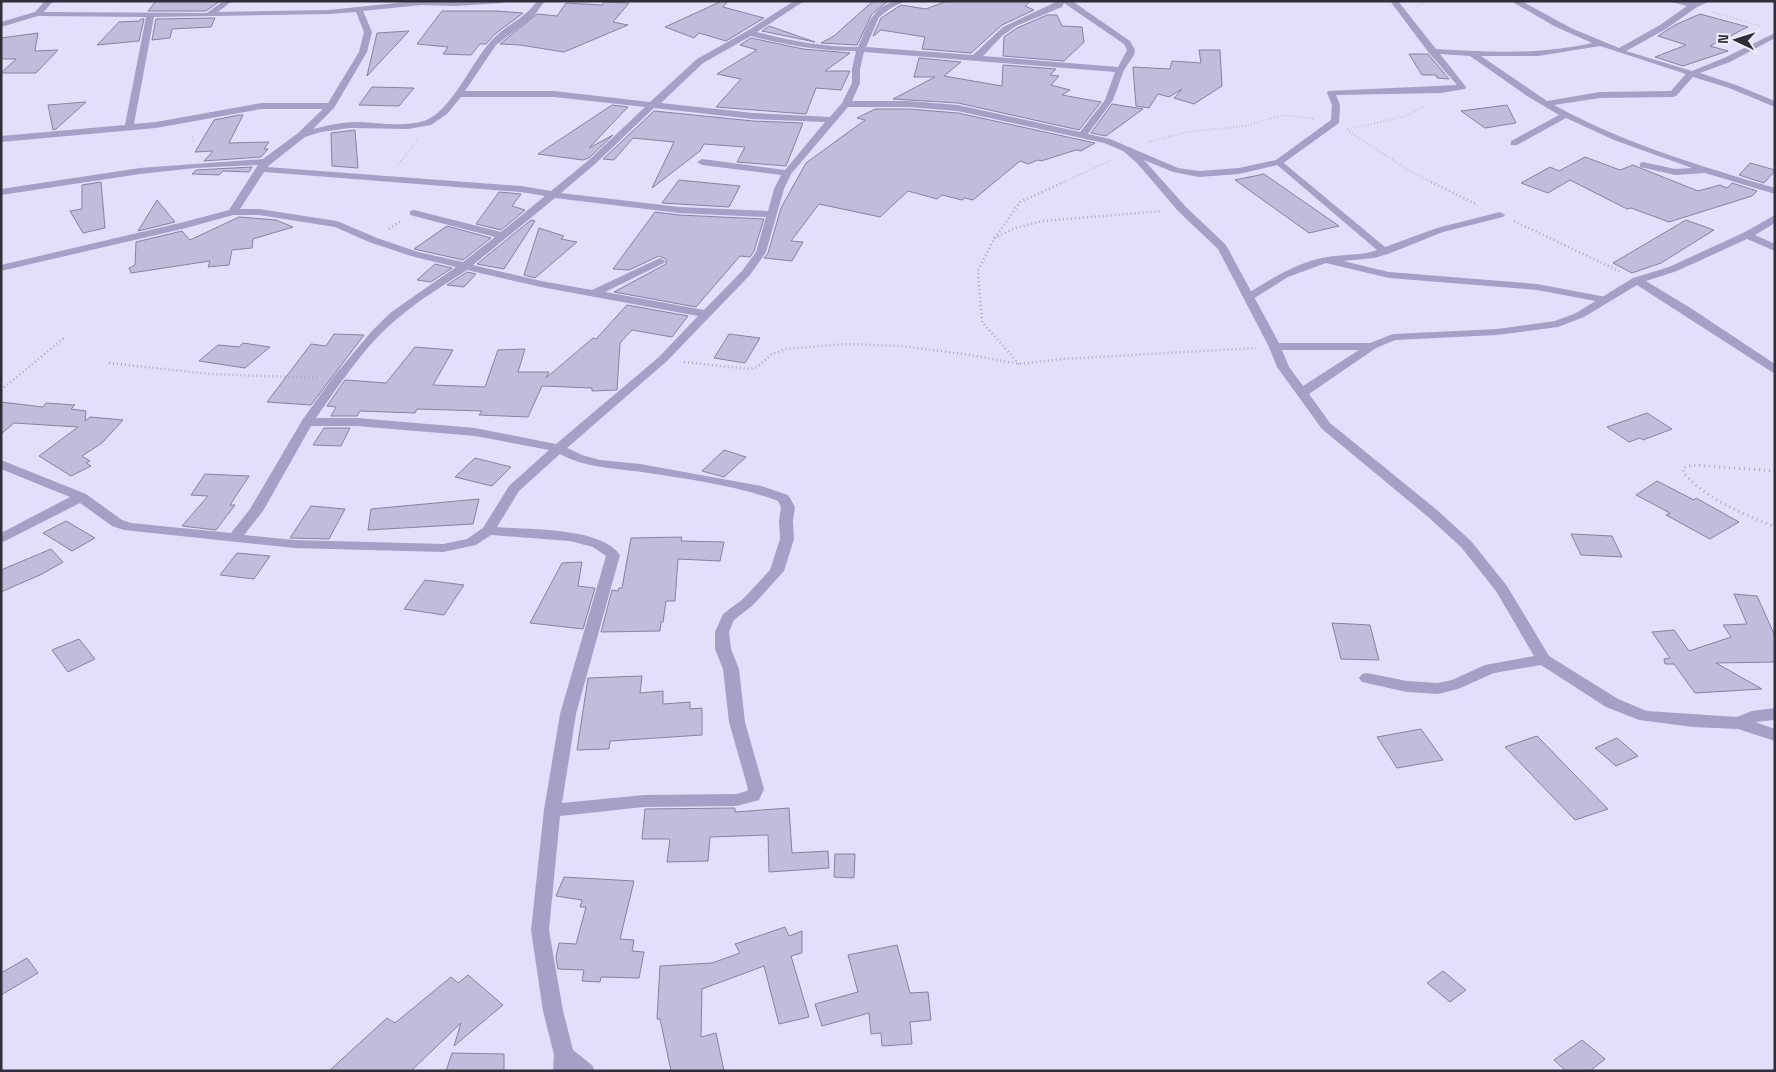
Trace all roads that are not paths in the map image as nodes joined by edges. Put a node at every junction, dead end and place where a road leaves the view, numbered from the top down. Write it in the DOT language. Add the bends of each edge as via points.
graph roads {
  1 [pos="50,1"];
  2 [pos="228,1"];
  3 [pos="502,1"];
  4 [pos="541,1"];
  5 [pos="800,1"];
  6 [pos="901,1"];
  7 [pos="1062,1"];
  8 [pos="1066,1"];
  9 [pos="1515,1"];
  10 [pos="1672,1"];
  11 [pos="1706,1"];
  12 [pos="422,2"];
  13 [pos="1398,2"];
  14 [pos="1694,5"];
  15 [pos="359,10"];
  16 [pos="38,14"];
  17 [pos="150,16"];
  18 [pos="209,16"];
  19 [pos="1,24"];
  20 [pos="750,33"];
  21 [pos="1775,35"];
  22 [pos="1600,44"];
  23 [pos="861,49"];
  24 [pos="1432,51"];
  25 [pos="1619,51"];
  26 [pos="1473,54"];
  27 [pos="974,58"];
  28 [pos="1120,70"];
  29 [pos="1691,74"];
  30 [pos="457,94"];
  31 [pos="652,104"];
  32 [pos="846,104"];
  33 [pos="1546,104"];
  34 [pos="1775,104"];
  35 [pos="331,106"];
  36 [pos="1566,115"];
  37 [pos="830,120"];
  38 [pos="129,127"];
  39 [pos="301,135"];
  40 [pos="1082,136"];
  41 [pos="1,139"];
  42 [pos="1514,143"];
  43 [pos="1127,150"];
  44 [pos="702,162"];
  45 [pos="1280,162"];
  46 [pos="263,165"];
  47 [pos="1643,165"];
  48 [pos="1707,170"];
  49 [pos="787,173"];
  50 [pos="1775,191"];
  51 [pos="1,192"];
  52 [pos="555,193"];
  53 [pos="233,212"];
  54 [pos="414,213"];
  55 [pos="772,214"];
  56 [pos="1500,215"];
  57 [pos="1775,218"];
  58 [pos="501,235"];
  59 [pos="1747,235"];
  60 [pos="1775,248"];
  61 [pos="1384,252"];
  62 [pos="1326,260"];
  63 [pos="660,261"];
  64 [pos="466,265"];
  65 [pos="1,268"];
  66 [pos="1637,280"];
  67 [pos="593,294"];
  68 [pos="1249,298"];
  69 [pos="1606,300"];
  70 [pos="707,314"];
  71 [pos="1372,346"];
  72 [pos="1275,347"];
  73 [pos="1775,370"];
  74 [pos="1302,392"];
  75 [pos="307,422"];
  76 [pos="558,448"];
  77 [pos="1,464"];
  78 [pos="80,497"];
  79 [pos="488,531"];
  80 [pos="234,538"];
  81 [pos="1,539"];
  82 [pos="1544,660"];
  83 [pos="1367,678"];
  84 [pos="1775,714"];
  85 [pos="1739,723"];
  86 [pos="1775,735"];
  87 [pos="552,810"];
  88 [pos="563,1063"];
  89 [pos="585,1071"];
  1 -- 16 [label="street"];
  2 -- 18 [label="street"];
  3 -- 12 [label="street"];
  4 -- 30 [label="street" via="528,19 495,41"];
  5 -- 20 [label="street"];
  6 -- 23 [label="street" via="876,16"];
  7 -- 27 [label="street" via="1017,21"];
  8 -- 28 [label="street" via="1127,43 1130,55"];
  9 -- 22 [label="street"];
  10 -- 14 [label="street"];
  11 -- 14 [label="street"];
  12 -- 15 [label="street"];
  13 -- 24 [label="street"];
  14 -- 25 [label="street"];
  15 -- 18 [label="street"];
  15 -- 35 [label="street" via="368,32 363,52"];
  16 -- 17 [label="street"];
  16 -- 19 [label="street"];
  17 -- 18 [label="street"];
  17 -- 38 [label="street"];
  20 -- 23 [label="street" via="809,47"];
  20 -- 31 [label="street" via="700,61"];
  21 -- 29 [label="street"];
  22 -- 25 [label="street"];
  22 -- 26 [label="street" via="1560,52"];
  23 -- 27 [label="street"];
  23 -- 32 [label="street" via="856,83"];
  24 -- 26 [label="street"];
  24 -- 45 [label="street" via="1462,85 1458,89 1331,93 1336,105 1336,121"];
  25 -- 29 [label="street"];
  26 -- 33 [label="street"];
  27 -- 28 [label="street"];
  28 -- 40 [label="street" via="1108,100"];
  29 -- 33 [label="street" via="1671,94 1609,95"];
  29 -- 34 [label="street"];
  30 -- 31 [label="street" via="554,94"];
  30 -- 39 [label="street" via="436,119 415,125 327,127"];
  31 -- 37 [label="street" via="753,116"];
  31 -- 52 [label="street"];
  32 -- 37 [label="street"];
  32 -- 40 [label="street" via="958,108"];
  33 -- 36 [label="street"];
  35 -- 38 [label="street" via="261,106"];
  35 -- 39 [label="street"];
  36 -- 42 [label="street"];
  36 -- 48 [label="street" via="1643,148"];
  37 -- 49 [label="street"];
  38 -- 41 [label="street"];
  39 -- 46 [label="street"];
  40 -- 43 [label="street" via="1107,141"];
  43 -- 45 [label="street" via="1176,170 1199,174 1239,171"];
  43 -- 68 [label="street" via="1222,247"];
  44 -- 49 [label="street"];
  45 -- 61 [label="lane"];
  46 -- 51 [label="street" via="195,165 109,173"];
  46 -- 52 [label="street"];
  46 -- 53 [label="street"];
  47 -- 48 [label="street" via="1675,172"];
  48 -- 50 [label="street"];
  49 -- 55 [label="street"];
  52 -- 55 [label="street" via="660,208"];
  52 -- 58 [label="street"];
  53 -- 64 [label="street" via="258,212 337,224 397,248"];
  53 -- 65 [label="street"];
  54 -- 58 [label="street"];
  55 -- 70 [label="street" via="761,252"];
  56 -- 61 [label="lane" via="1440,230"];
  57 -- 59 [label="street"];
  58 -- 64 [label="street"];
  59 -- 60 [label="street"];
  59 -- 66 [label="street" via="1673,269"];
  61 -- 62 [label="lane"];
  62 -- 68 [label="lane" via="1285,275"];
  62 -- 69 [label="lane" via="1408,277 1537,287"];
  63 -- 67 [label="street"];
  64 -- 67 [label="street"];
  64 -- 75 [label="street" via="394,315 338,379"];
  66 -- 69 [label="street"];
  66 -- 73 [label="street"];
  67 -- 70 [label="street"];
  68 -- 72 [label="street"];
  69 -- 71 [label="street" via="1580,315 1538,328 1393,337"];
  70 -- 76 [label="street" via="663,359"];
  71 -- 72 [label="street"];
  71 -- 74 [label="street"];
  72 -- 74 [label="street" via="1283,367"];
  74 -- 82 [label="street" via="1326,426 1466,544 1502,589"];
  75 -- 76 [label="street" via="367,423 475,432"];
  75 -- 80 [label="street" via="256,511"];
  76 -- 79 [label="street" via="514,489"];
  76 -- 87 [label="street" via="598,464 640,468 761,490 783,498 788,507 787,539 777,571 748,602 728,616 722,632 723,649 731,669 737,722 756,789 753,796 737,800 644,801"];
  77 -- 78 [label="street"];
  78 -- 80 [label="street" via="122,526"];
  78 -- 81 [label="street"];
  79 -- 80 [label="street" via="471,542 443,548 294,544"];
  79 -- 87 [label="street" via="570,537 598,544 613,556 568,714"];
  82 -- 83 [label="street" via="1483,671 1447,688 1426,689"];
  82 -- 85 [label="street" via="1612,703 1646,716"];
  84 -- 85 [label="street" via="1752,717"];
  85 -- 86 [label="street"];
  87 -- 88 [label="street" via="540,930"];
  88 -- 89 [label="street"];
}
